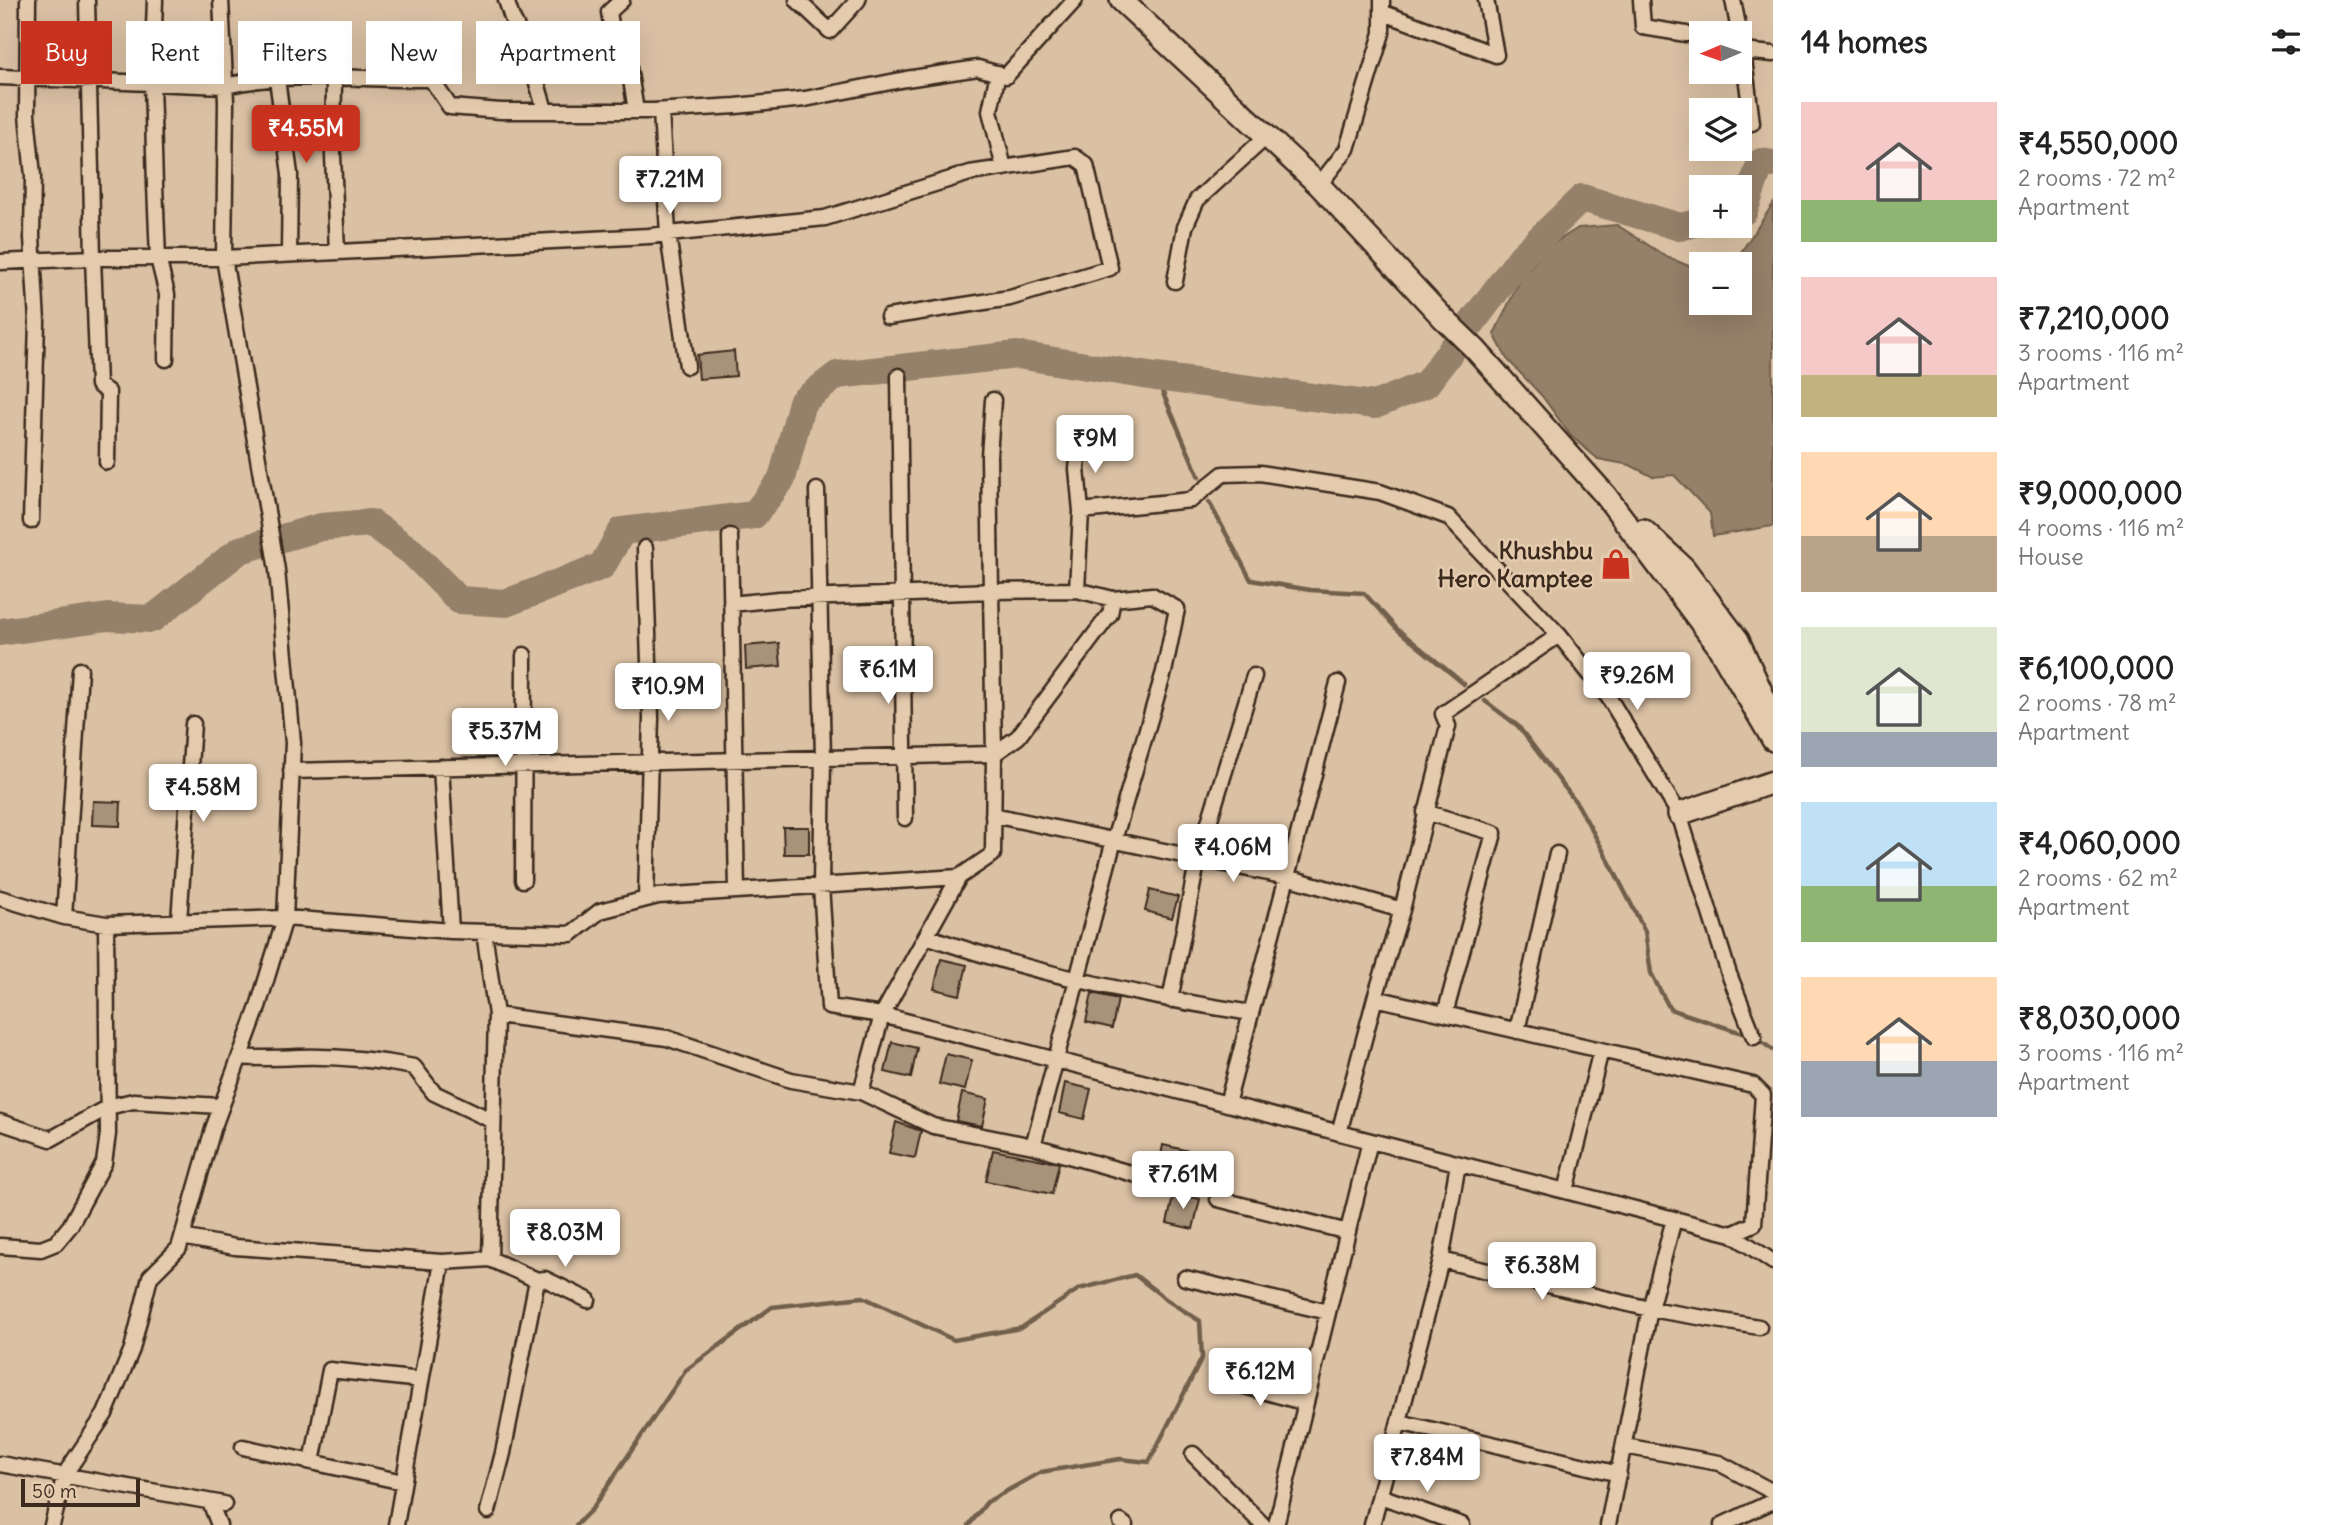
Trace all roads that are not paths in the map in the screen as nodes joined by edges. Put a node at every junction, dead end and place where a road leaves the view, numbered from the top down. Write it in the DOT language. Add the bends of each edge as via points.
graph roads {
  1 [pos="28,0"];
  2 [pos="87,0"];
  3 [pos="155,0"];
  4 [pos="221,0"];
  5 [pos="506,0"];
  6 [pos="622,0"];
  7 [pos="797,0"];
  8 [pos="858,0"];
  9 [pos="1075,0"];
  10 [pos="1121,0"];
  11 [pos="1486,0"];
  12 [pos="1641,0"];
  13 [pos="1732,0"];
  14 [pos="1383,6"];
  15 [pos="28,21"];
  16 [pos="87,21"];
  17 [pos="154,21"];
  18 [pos="1737,21"];
  19 [pos="1686,34"];
  20 [pos="1752,52"];
  21 [pos="1773,54"];
  22 [pos="998,73"];
  23 [pos="0,77"];
  24 [pos="21,77"];
  25 [pos="352,79"];
  26 [pos="238,83"];
  27 [pos="28,84"];
  28 [pos="90,84"];
  29 [pos="152,84"];
  30 [pos="176,84"];
  31 [pos="278,84"];
  32 [pos="334,84"];
  33 [pos="225,86"];
  34 [pos="545,110"];
  35 [pos="636,111"];
  36 [pos="661,111"];
  37 [pos="1267,136"];
  38 [pos="1004,168"];
  39 [pos="1319,185"];
  40 [pos="668,234"];
  41 [pos="337,252"];
  42 [pos="289,254"];
  43 [pos="93,258"];
  44 [pos="158,258"];
  45 [pos="224,258"];
  46 [pos="33,261"];
  47 [pos="0,262"];
  48 [pos="1175,281"];
  49 [pos="888,317"];
  50 [pos="166,359"];
  51 [pos="687,366"];
  52 [pos="899,376"];
  53 [pos="993,400"];
  54 [pos="1080,439"];
  55 [pos="107,462"];
  56 [pos="817,490"];
  57 [pos="1606,496"];
  58 [pos="1081,511"];
  59 [pos="31,521"];
  60 [pos="730,536"];
  61 [pos="645,548"];
  62 [pos="1077,590"];
  63 [pos="991,591"];
  64 [pos="904,593"];
  65 [pos="818,597"];
  66 [pos="1113,599"];
  67 [pos="732,604"];
  68 [pos="1559,635"];
  69 [pos="524,656"];
  70 [pos="79,670"];
  71 [pos="1254,676"];
  72 [pos="1338,683"];
  73 [pos="1773,721"];
  74 [pos="193,724"];
  75 [pos="1773,740"];
  76 [pos="994,754"];
  77 [pos="906,756"];
  78 [pos="823,758"];
  79 [pos="733,760"];
  80 [pos="650,762"];
  81 [pos="523,765"];
  82 [pos="441,768"];
  83 [pos="291,771"];
  84 [pos="1773,782"];
  85 [pos="1425,812"];
  86 [pos="1679,814"];
  87 [pos="993,815"];
  88 [pos="905,818"];
  89 [pos="1114,841"];
  90 [pos="1557,854"];
  91 [pos="1198,858"];
  92 [pos="959,877"];
  93 [pos="1287,877"];
  94 [pos="523,880"];
  95 [pos="821,886"];
  96 [pos="737,891"];
  97 [pos="0,898"];
  98 [pos="646,899"];
  99 [pos="1402,910"];
  100 [pos="64,916"];
  101 [pos="285,918"];
  102 [pos="179,921"];
  103 [pos="106,924"];
  104 [pos="451,931"];
  105 [pos="484,932"];
  106 [pos="926,936"];
  107 [pos="1078,980"];
  108 [pos="1375,998"];
  109 [pos="1170,1000"];
  110 [pos="1251,1013"];
  111 [pos="1445,1014"];
  112 [pos="496,1015"];
  113 [pos="882,1015"];
  114 [pos="1517,1031"];
  115 [pos="1754,1037"];
  116 [pos="1601,1050"];
  117 [pos="240,1057"];
  118 [pos="1057,1060"];
  119 [pos="861,1092"];
  120 [pos="1227,1104"];
  121 [pos="221,1106"];
  122 [pos="108,1107"];
  123 [pos="494,1121"];
  124 [pos="0,1122"];
  125 [pos="1339,1133"];
  126 [pos="1370,1141"];
  127 [pos="1033,1146"];
  128 [pos="1458,1164"];
  129 [pos="1148,1178"];
  130 [pos="1566,1191"];
  131 [pos="1218,1199"];
  132 [pos="1674,1219"];
  133 [pos="1348,1232"];
  134 [pos="1732,1234"];
  135 [pos="182,1237"];
  136 [pos="0,1246"];
  137 [pos="490,1259"];
  138 [pos="1441,1261"];
  139 [pos="442,1262"];
  140 [pos="1773,1262"];
  141 [pos="1185,1278"];
  142 [pos="537,1280"];
  143 [pos="588,1300"];
  144 [pos="1650,1309"];
  145 [pos="1328,1312"];
  146 [pos="1759,1327"];
  147 [pos="421,1380"];
  148 [pos="1223,1380"];
  149 [pos="1306,1403"];
  150 [pos="1399,1422"];
  151 [pos="1625,1446"];
  152 [pos="243,1447"];
  153 [pos="1194,1454"];
  154 [pos="312,1462"];
  155 [pos="0,1464"];
  156 [pos="65,1474"];
  157 [pos="1619,1474"];
  158 [pos="404,1482"];
  159 [pos="1773,1492"];
  160 [pos="1380,1496"];
  161 [pos="1773,1502"];
  162 [pos="488,1511"];
  163 [pos="52,1525"];
  164 [pos="219,1525"];
  165 [pos="396,1525"];
  166 [pos="1262,1525"];
  167 [pos="1276,1525"];
  168 [pos="1372,1525"];
  169 [pos="1462,1525"];
  170 [pos="1608,1525"];
  171 [pos="1723,1525"];
  1 -- 15 [label="street"];
  2 -- 16 [label="street"];
  3 -- 17 [label="street"];
  4 -- 33 [label="street"];
  5 -- 34 [label="street"];
  6 -- 35 [label="street" via="609,12 612,31 628,61"];
  7 -- 8 [label="street" via="830,31"];
  9 -- 22 [label="street" via="1006,76"];
  10 -- 37 [label="street"];
  11 -- 14 [label="street" via="1496,55"];
  12 -- 19 [label="street" via="1643,27"];
  13 -- 18 [label="street"];
  14 -- 39 [label="street" via="1382,33 1347,149"];
  20 -- 21 [label="street"];
  22 -- 36 [label="street" via="978,68 805,99"];
  22 -- 38 [label="street" via="990,111"];
  23 -- 24 [label="street"];
  25 -- 34 [label="street" via="431,79 450,107"];
  26 -- 33 [label="street"];
  27 -- 46 [label="street"];
  28 -- 43 [label="street"];
  29 -- 44 [label="street"];
  30 -- 33 [label="street"];
  31 -- 42 [label="street" via="290,174"];
  32 -- 41 [label="street"];
  33 -- 45 [label="street"];
  34 -- 35 [label="street"];
  35 -- 36 [label="street"];
  36 -- 40 [label="street"];
  37 -- 39 [label="street"];
  37 -- 48 [label="street" via="1197,200 1185,227"];
  38 -- 40 [label="street" via="970,173 825,219"];
  38 -- 49 [label="street" via="1075,157 1086,165 1110,268 1010,298"];
  39 -- 57 [label="street"];
  40 -- 41 [label="street"];
  40 -- 51 [label="street"];
  41 -- 42 [label="street"];
  42 -- 45 [label="street"];
  43 -- 44 [label="street"];
  43 -- 46 [label="street"];
  43 -- 55 [label="street" via="98,385 108,392"];
  44 -- 45 [label="street"];
  44 -- 50 [label="street" via="167,294"];
  45 -- 83 [label="street" via="277,570 293,743"];
  46 -- 47 [label="street"];
  46 -- 59 [label="street" via="37,322"];
  52 -- 64 [label="street"];
  53 -- 63 [label="street"];
  54 -- 58 [label="street"];
  56 -- 65 [label="street"];
  57 -- 73 [label="street" via="1692,578 1738,640"];
  57 -- 75 [label="street" via="1717,643"];
  58 -- 62 [label="street"];
  58 -- 68 [label="street" via="1191,500 1223,474 1260,473 1380,492 1448,517"];
  60 -- 67 [label="street"];
  61 -- 80 [label="street"];
  62 -- 63 [label="street"];
  62 -- 66 [label="street"];
  63 -- 64 [label="street"];
  63 -- 76 [label="street"];
  64 -- 65 [label="street"];
  64 -- 77 [label="street"];
  65 -- 67 [label="street"];
  65 -- 78 [label="street"];
  66 -- 76 [label="street" via="1110,614 1018,737"];
  66 -- 89 [label="street" via="1152,595 1177,609 1164,672"];
  67 -- 79 [label="street"];
  68 -- 85 [label="street" via="1443,714 1448,726"];
  68 -- 86 [label="street" via="1609,698"];
  69 -- 81 [label="street"];
  70 -- 100 [label="street"];
  71 -- 91 [label="street"];
  72 -- 93 [label="street"];
  74 -- 102 [label="street"];
  76 -- 77 [label="street"];
  76 -- 87 [label="street"];
  77 -- 78 [label="street"];
  77 -- 88 [label="street"];
  78 -- 79 [label="street"];
  78 -- 95 [label="street"];
  79 -- 80 [label="street"];
  79 -- 96 [label="street"];
  80 -- 81 [label="street"];
  80 -- 98 [label="street"];
  81 -- 82 [label="street"];
  81 -- 94 [label="street"];
  82 -- 83 [label="street"];
  82 -- 104 [label="street"];
  83 -- 101 [label="street"];
  84 -- 86 [label="street"];
  85 -- 99 [label="street"];
  85 -- 111 [label="street" via="1494,833"];
  86 -- 115 [label="street" via="1729,974"];
  87 -- 89 [label="street"];
  87 -- 92 [label="street" via="993,854"];
  89 -- 91 [label="street"];
  89 -- 107 [label="street"];
  90 -- 114 [label="street"];
  91 -- 93 [label="street"];
  91 -- 109 [label="street"];
  92 -- 95 [label="street"];
  92 -- 106 [label="street"];
  93 -- 99 [label="street"];
  93 -- 110 [label="street"];
  95 -- 96 [label="street"];
  95 -- 113 [label="street" via="829,1007"];
  96 -- 98 [label="street"];
  97 -- 100 [label="street"];
  98 -- 105 [label="street" via="600,911 571,934"];
  99 -- 108 [label="street"];
  100 -- 103 [label="street"];
  101 -- 102 [label="street"];
  101 -- 104 [label="street"];
  101 -- 117 [label="street"];
  102 -- 103 [label="street"];
  103 -- 122 [label="street"];
  104 -- 105 [label="street"];
  105 -- 112 [label="street"];
  106 -- 107 [label="street"];
  106 -- 113 [label="street"];
  107 -- 109 [label="street"];
  107 -- 118 [label="street"];
  108 -- 111 [label="street"];
  108 -- 125 [label="street"];
  109 -- 110 [label="street"];
  110 -- 120 [label="street"];
  111 -- 114 [label="street"];
  112 -- 119 [label="street" via="667,1038 791,1080"];
  112 -- 123 [label="street"];
  113 -- 118 [label="street"];
  113 -- 119 [label="street"];
  114 -- 116 [label="street"];
  116 -- 130 [label="street"];
  116 -- 134 [label="street" via="1753,1085 1763,1095 1754,1224"];
  117 -- 121 [label="street"];
  117 -- 123 [label="street" via="377,1060 414,1067 434,1093"];
  118 -- 120 [label="street"];
  118 -- 127 [label="street"];
  119 -- 127 [label="street" via="933,1126"];
  120 -- 125 [label="street"];
  121 -- 122 [label="street" via="133,1101"];
  121 -- 135 [label="street"];
  122 -- 124 [label="street" via="51,1139"];
  122 -- 136 [label="street" via="104,1163 70,1226 56,1243 41,1249"];
  123 -- 137 [label="street"];
  125 -- 126 [label="street"];
  126 -- 128 [label="street"];
  126 -- 133 [label="street"];
  127 -- 129 [label="street"];
  128 -- 130 [label="street"];
  128 -- 138 [label="street"];
  130 -- 132 [label="street"];
  131 -- 133 [label="street"];
  132 -- 134 [label="street"];
  132 -- 144 [label="street"];
  133 -- 145 [label="street"];
  134 -- 140 [label="street"];
  135 -- 139 [label="street" via="235,1247"];
  135 -- 156 [label="street" via="179,1248 150,1277 132,1349 105,1413"];
  137 -- 139 [label="street"];
  137 -- 142 [label="street"];
  138 -- 144 [label="street"];
  138 -- 150 [label="street"];
  139 -- 147 [label="street"];
  141 -- 145 [label="street"];
  142 -- 143 [label="street" via="545,1279"];
  142 -- 162 [label="street"];
  144 -- 146 [label="street"];
  144 -- 151 [label="street"];
  145 -- 149 [label="street"];
  147 -- 154 [label="street" via="330,1370"];
  147 -- 158 [label="street"];
  148 -- 149 [label="street"];
  149 -- 167 [label="street"];
  150 -- 157 [label="street"];
  150 -- 160 [label="street"];
  151 -- 157 [label="street"];
  151 -- 159 [label="street" via="1719,1463"];
  152 -- 154 [label="street"];
  153 -- 166 [label="street"];
  154 -- 158 [label="street"];
  155 -- 156 [label="street"];
  156 -- 163 [label="street"];
  156 -- 164 [label="street" via="217,1503"];
  157 -- 170 [label="street"];
  158 -- 165 [label="street"];
  160 -- 168 [label="street"];
  160 -- 169 [label="street"];
  161 -- 171 [label="street"];
}
